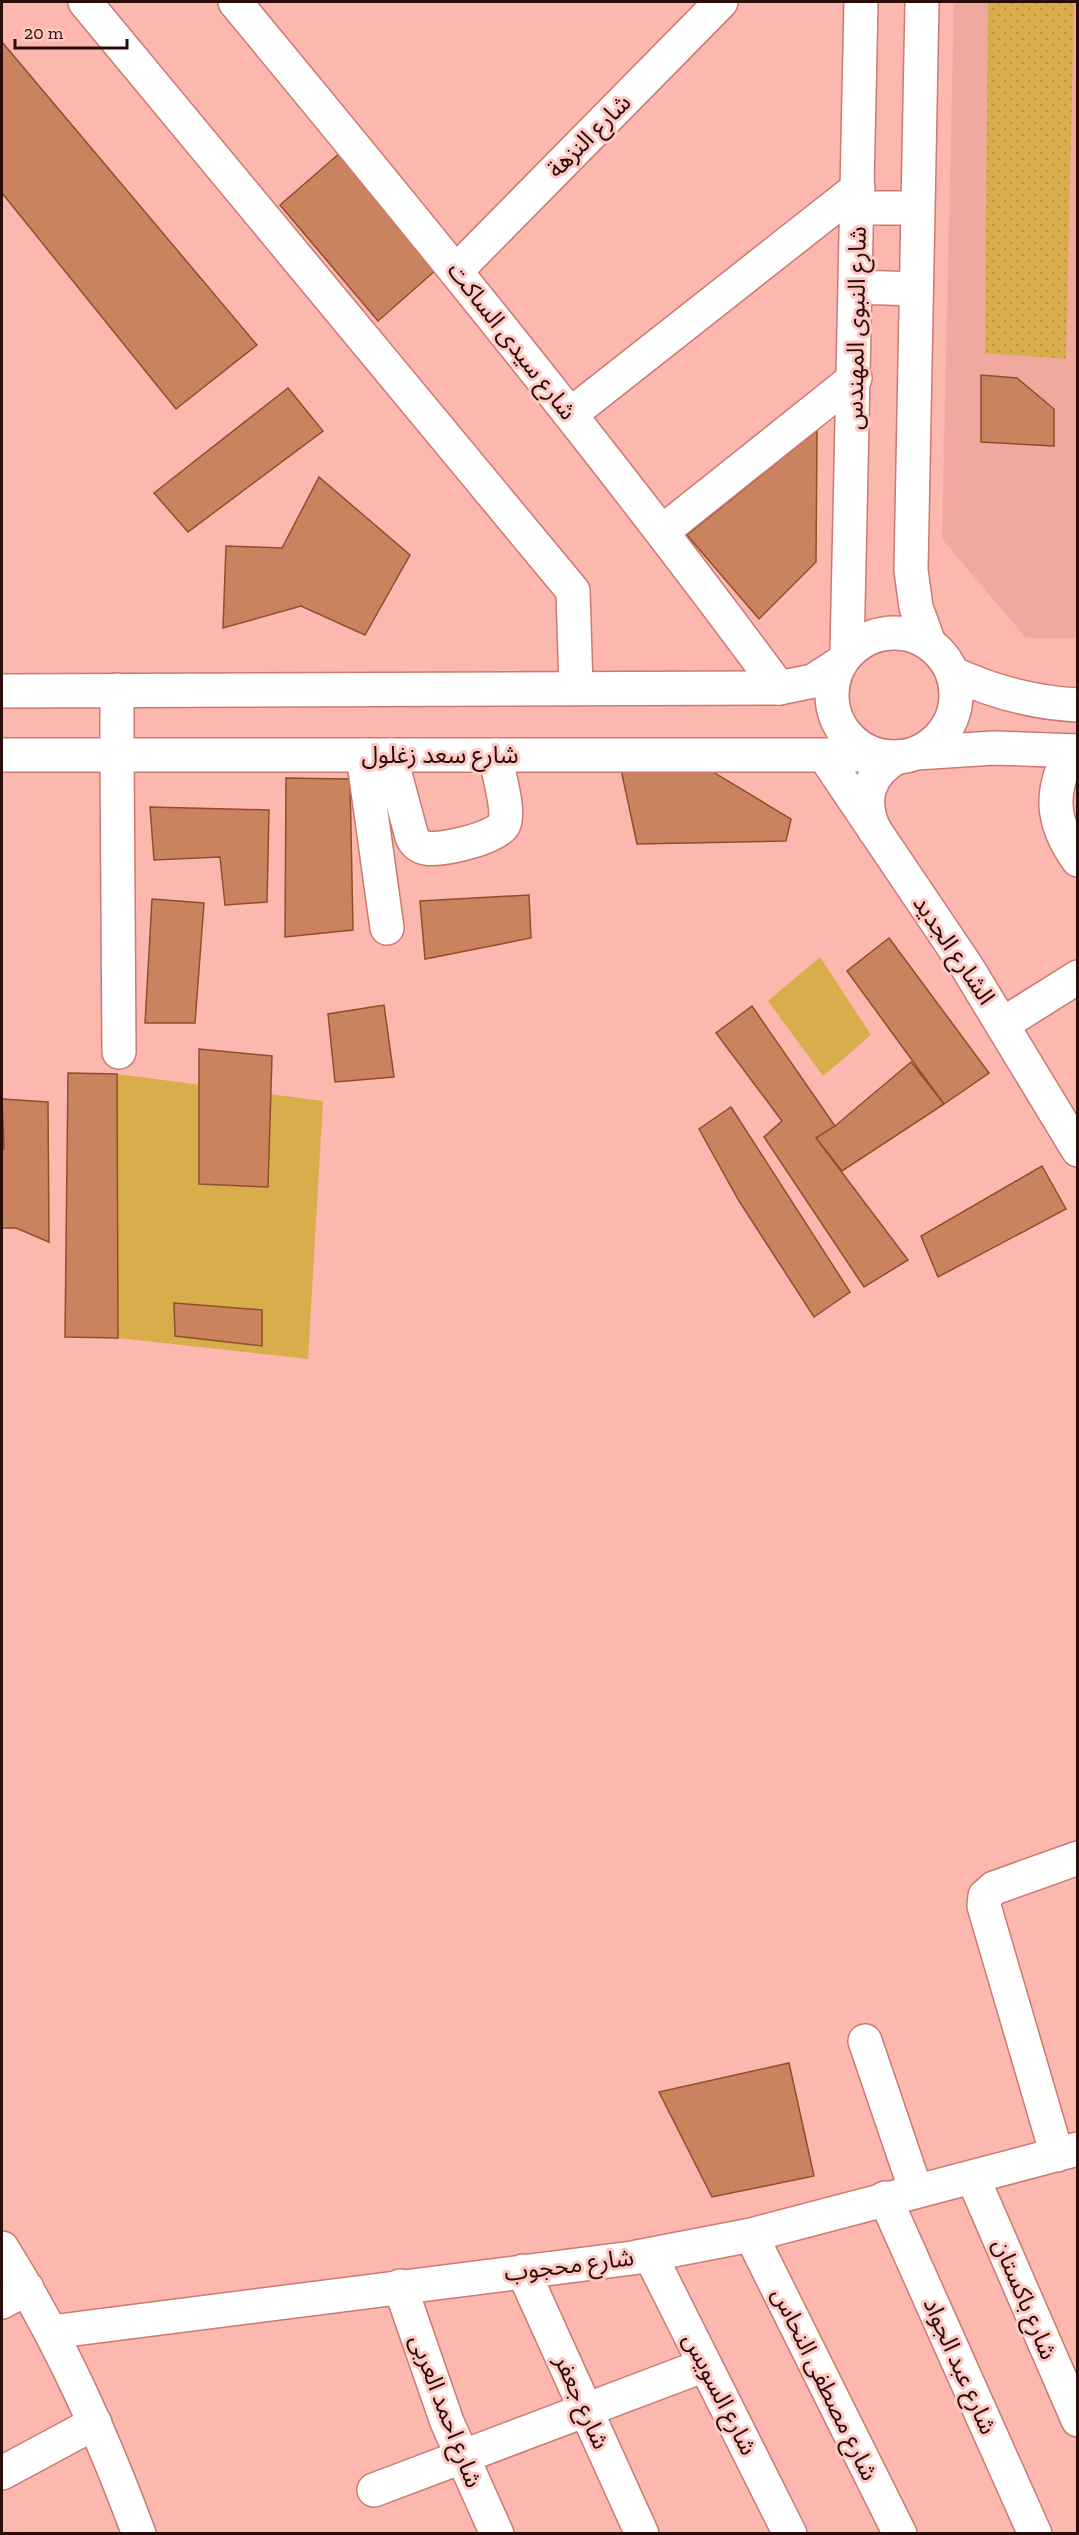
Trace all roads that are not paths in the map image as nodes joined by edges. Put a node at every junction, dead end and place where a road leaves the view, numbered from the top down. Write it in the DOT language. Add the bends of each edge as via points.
graph roads {
  1 [pos="85,2"];
  2 [pos="235,2"];
  3 [pos="721,2"];
  4 [pos="861,2"];
  5 [pos="922,2"];
  6 [pos="858,198"];
  7 [pos="918,208"];
  8 [pos="457,270"];
  9 [pos="856,287"];
  10 [pos="916,290"];
  11 [pos="855,378"];
  12 [pos="571,414"];
  13 [pos="663,531"];
  14 [pos="929,643"];
  15 [pos="844,658"];
  16 [pos="952,673"];
  17 [pos="576,688"];
  18 [pos="779,688"];
  19 [pos="117,690"];
  20 [pos="2,691"];
  21 [pos="1077,705"];
  22 [pos="1074,751"];
  23 [pos="2,755"];
  24 [pos="117,755"];
  25 [pos="377,755"];
  26 [pos="495,755"];
  27 [pos="824,755"];
  28 [pos="897,755"];
  29 [pos="875,831"];
  30 [pos="1077,860"];
  31 [pos="387,928"];
  32 [pos="1077,976"];
  33 [pos="1003,1024"];
  34 [pos="118,1052"];
  35 [pos="1073,1139"];
  36 [pos="1077,1858"];
  37 [pos="865,2041"];
  38 [pos="1067,2152"];
  39 [pos="974,2178"];
  40 [pos="916,2192"];
  41 [pos="885,2198"];
  42 [pos="751,2235"];
  43 [pos="2,2248"];
  44 [pos="650,2255"];
  45 [pos="523,2271"];
  46 [pos="400,2286"];
  47 [pos="14,2295"];
  48 [pos="51,2332"];
  49 [pos="705,2365"];
  50 [pos="586,2409"];
  51 [pos="1077,2420"];
  52 [pos="95,2423"];
  53 [pos="462,2457"];
  54 [pos="2,2473"];
  55 [pos="374,2490"];
  56 [pos="139,2534"];
  57 [pos="497,2534"];
  58 [pos="642,2534"];
  59 [pos="790,2534"];
  60 [pos="900,2534"];
  61 [pos="1035,2534"];
  1 -- 17 [label="street" via="573,591"];
  2 -- 8 [label="street, شارع سيدى الساكت"];
  3 -- 8 [label="street, شارع النزهة"];
  4 -- 6 [label="street, شارع النبوى المهندس"];
  5 -- 7 [label="street"];
  6 -- 7 [label="street"];
  6 -- 9 [label="street, شارع النبوى المهندس"];
  6 -- 12 [label="street"];
  7 -- 10 [label="street"];
  8 -- 12 [label="street, شارع سيدى الساكت"];
  9 -- 10 [label="street"];
  9 -- 11 [label="street, شارع النبوى المهندس"];
  10 -- 14 [label="street" via="911,570 916,607"];
  11 -- 13 [label="street"];
  11 -- 15 [label="street, شارع النبوى المهندس"];
  12 -- 13 [label="street, شارع سيدى الساكت"];
  13 -- 18 [label="street, شارع سيدى الساكت"];
  14 -- 15 [label="street" via="895,633 877,635 861,642"];
  14 -- 16 [label="street"];
  15 -- 18 [label="street" via="813,681"];
  15 -- 28 [label="street" via="833,686 834,711 850,739"];
  16 -- 21 [label="street" via="1014,697"];
  16 -- 28 [label="street" via="954,712 946,729 933,744"];
  17 -- 18 [label="street"];
  17 -- 19 [label="street"];
  19 -- 20 [label="street"];
  19 -- 24 [label="street"];
  22 -- 28 [label="street, شارع سعد زغلول" via="994,748"];
  22 -- 30 [label="street" via="1056,785 1055,804 1062,834"];
  23 -- 24 [label="street, شارع سعد زغلول"];
  24 -- 25 [label="street, شارع سعد زغلول"];
  24 -- 34 [label="street"];
  25 -- 26 [label="street, شارع سعد زغلول"];
  25 -- 26 [label="street" via="412,837 419,846 430,849 490,837 502,828 506,813"];
  25 -- 31 [label="street"];
  26 -- 27 [label="street, شارع سعد زغلول"];
  27 -- 28 [label="street, شارع سعد زغلول"];
  27 -- 29 [label="street, الشارع الجديد"];
  28 -- 29 [label="street" via="874,775 868,789 868,818"];
  29 -- 33 [label="street, الشارع الجديد"];
  32 -- 33 [label="street"];
  33 -- 35 [label="street, الشارع الجديد"];
  36 -- 38 [label="street" via="994,1888 985,1896 984,1906"];
  37 -- 40 [label="street"];
  38 -- 39 [label="street, شارع محجوب"];
  39 -- 40 [label="street, شارع محجوب"];
  39 -- 51 [label="street, شارع باكستان"];
  40 -- 41 [label="street, شارع محجوب"];
  41 -- 42 [label="street, شارع محجوب"];
  41 -- 61 [label="street, شارع عبد الجواد"];
  42 -- 44 [label="street, شارع محجوب"];
  42 -- 60 [label="street, شارع مصطفى النحاس"];
  43 -- 47 [label="street"];
  44 -- 45 [label="street, شارع محجوب"];
  44 -- 49 [label="street, شارع السويس"];
  45 -- 46 [label="street, شارع محجوب"];
  45 -- 50 [label="street, شارع جعفر"];
  46 -- 48 [label="street, شارع محجوب"];
  46 -- 53 [label="street, شارع احمد العربى"];
  47 -- 48 [label="street"];
  48 -- 52 [label="street"];
  49 -- 50 [label="street"];
  49 -- 59 [label="street, شارع السويس"];
  50 -- 53 [label="street"];
  50 -- 58 [label="street, شارع جعفر"];
  52 -- 54 [label="street"];
  52 -- 56 [label="street"];
  53 -- 55 [label="street"];
  53 -- 57 [label="street, شارع احمد العربى"];
}
